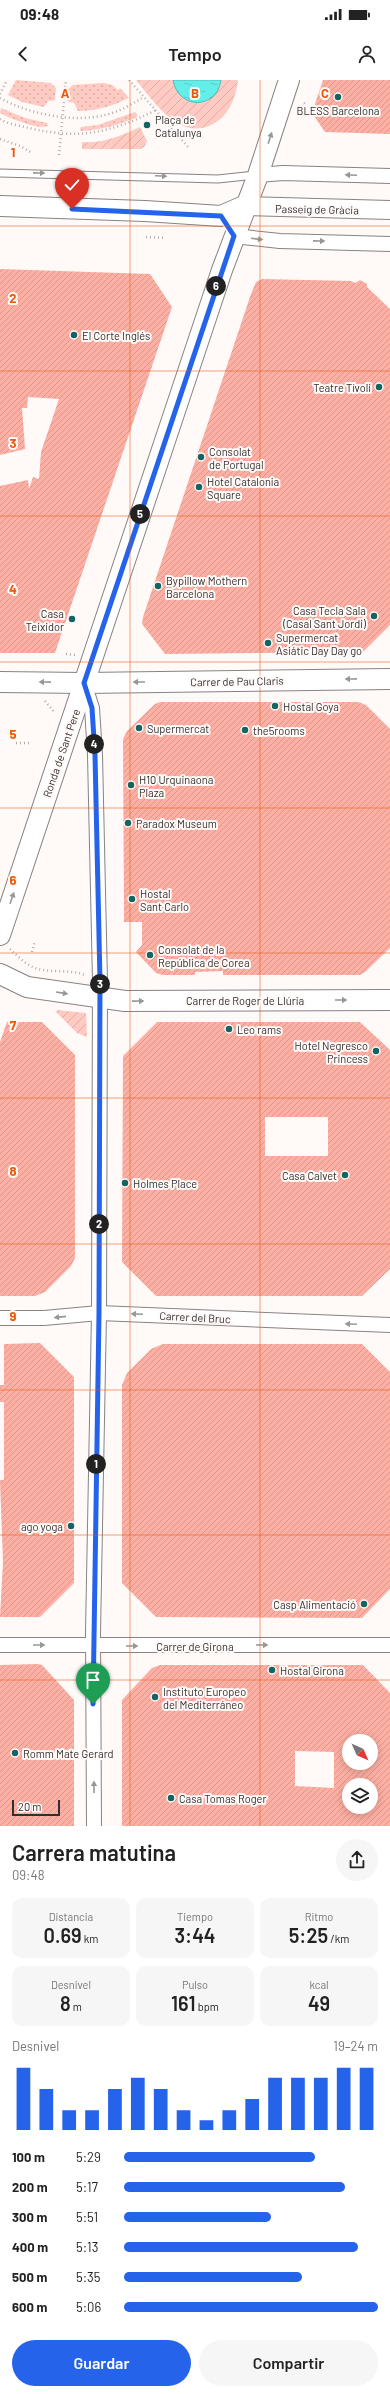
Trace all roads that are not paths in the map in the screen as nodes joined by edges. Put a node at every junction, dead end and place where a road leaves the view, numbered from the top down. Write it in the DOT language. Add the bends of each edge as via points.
graph roads {
  1 [pos="289,80"];
  2 [pos="0,173"];
  3 [pos="258,175"];
  4 [pos="390,176"];
  5 [pos="0,206"];
  6 [pos="244,206"];
  7 [pos="390,210"];
  8 [pos="221,216"];
  9 [pos="234,236"];
  10 [pos="390,244"];
  11 [pos="390,679"];
  12 [pos="0,682"];
  13 [pos="84,683"];
  14 [pos="0,935"];
  15 [pos="0,974"];
  16 [pos="99,999"];
  17 [pos="390,1000"];
  18 [pos="99,1313"];
  19 [pos="0,1318"];
  20 [pos="390,1325"];
  21 [pos="0,1645"];
  22 [pos="390,1645"];
  23 [pos="93,1646"];
  24 [pos="94,1826"];
  3 -- 1 [label="main road, one-way"];
  2 -- 3 [label="lane, one-way" via="218,179"];
  4 -- 3 [label="street, one-way" via="283,173"];
  3 -- 6 [label="main road"];
  5 -- 8 [label="main road"];
  6 -- 7 [label="street, Passeig de Gràcia"];
  6 -- 8 [label="main road"];
  6 -- 9 [label="main road, Ronda de Sant Pere"];
  8 -- 9 [label="main road"];
  9 -- 10 [label="street, one-way" via="280,241"];
  9 -- 13 [label="main road, Ronda de Sant Pere"];
  11 -- 13 [label="main road, Carrer de Pau Claris, one-way"];
  13 -- 12 [label="main road, Carrer de Pau Claris, one-way"];
  14 -- 13 [label="main road, Ronda de Sant Pere, one-way"];
  13 -- 16 [label="street" via="92,708 95,755"];
  15 -- 16 [label="main road, Carrer de Roger de Llúria, one-way" via="27,987"];
  16 -- 17 [label="main road, Carrer de Roger de Llúria, one-way"];
  16 -- 18 [label="street"];
  18 -- 19 [label="street, Carrer del Bruc, one-way" via="44,1318"];
  20 -- 18 [label="street, Carrer del Bruc, one-way"];
  18 -- 23 [label="street"];
  21 -- 23 [label="street, Carrer de Girona, one-way"];
  23 -- 22 [label="street, Carrer de Girona, one-way"];
  24 -- 23 [label="street, one-way"];
}
